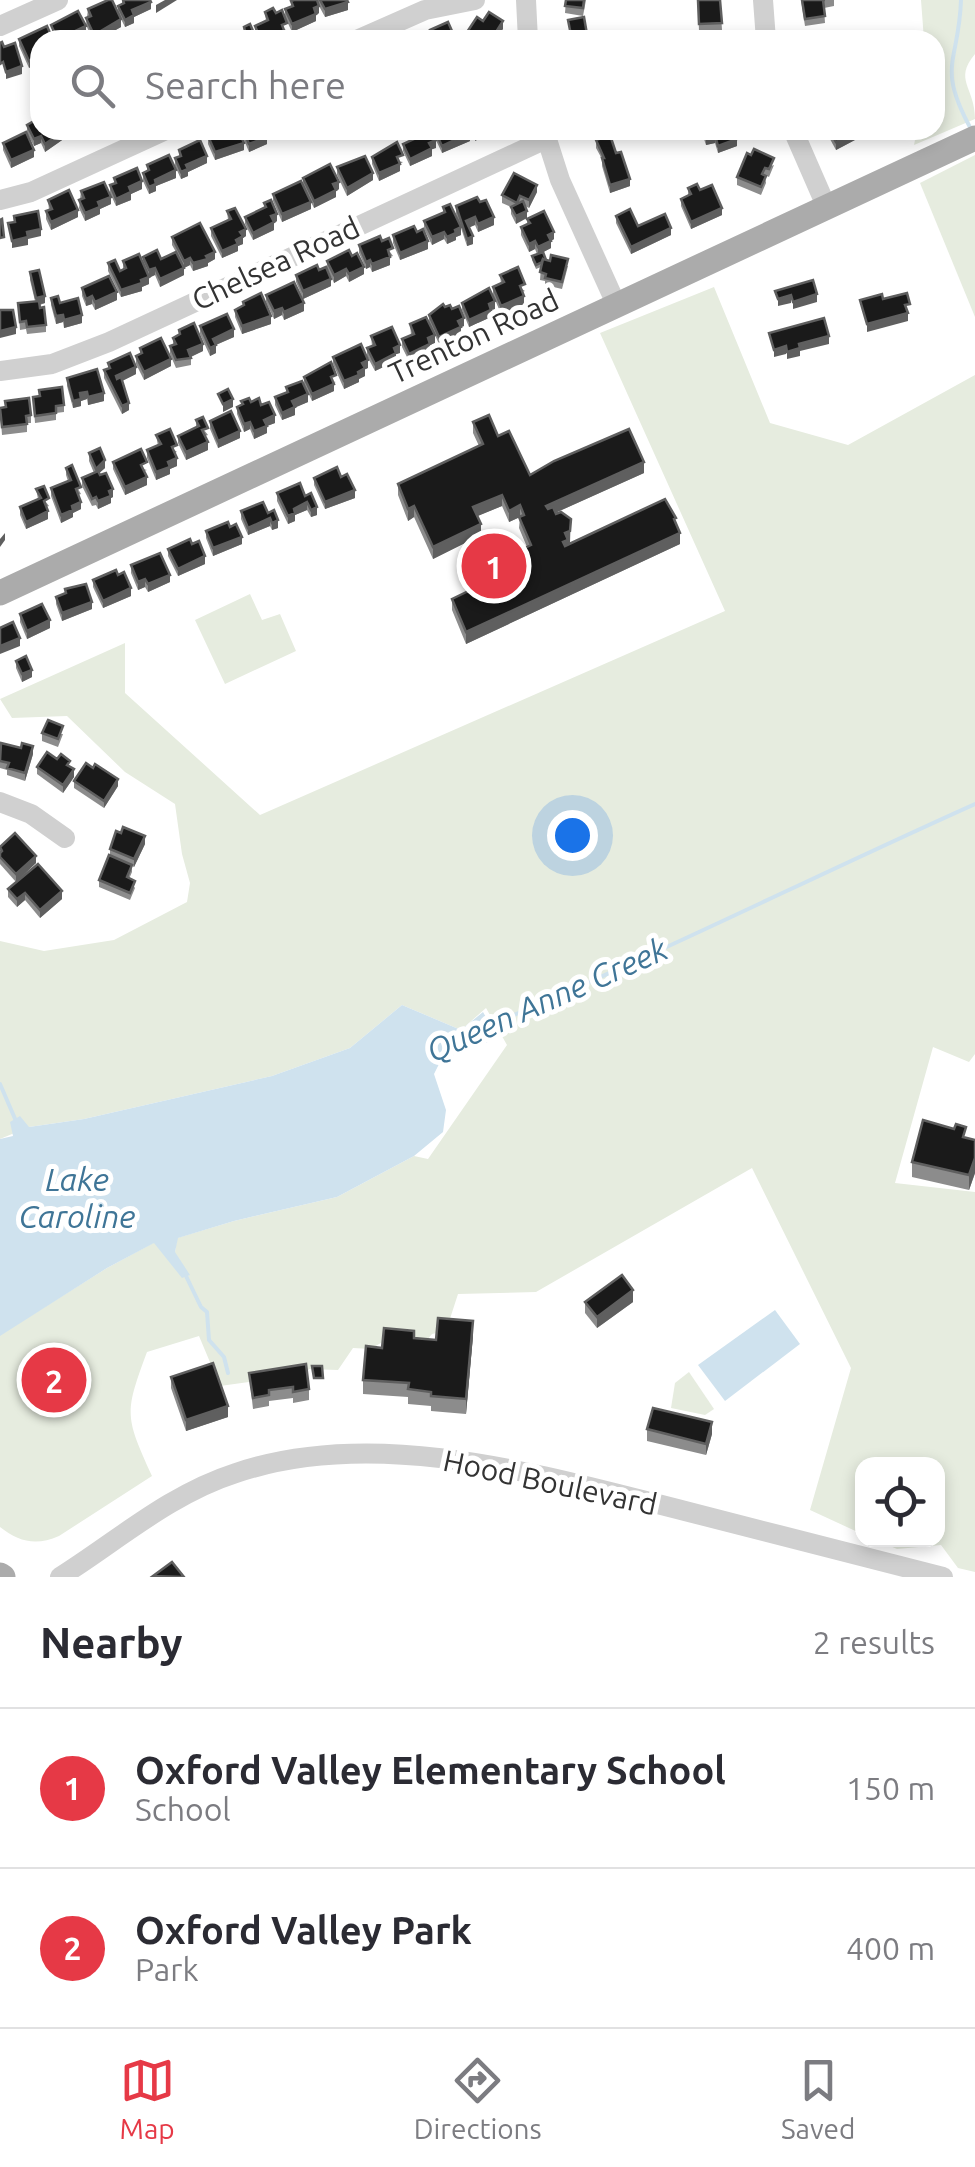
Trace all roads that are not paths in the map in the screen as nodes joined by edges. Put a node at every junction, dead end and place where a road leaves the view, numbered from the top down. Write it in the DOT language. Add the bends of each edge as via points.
graph roads {
  1 [pos="58,0"];
  2 [pos="475,0"];
  3 [pos="526,0"];
  4 [pos="763,0"];
  5 [pos="0,26"];
  6 [pos="380,30"];
  7 [pos="528,30"];
  8 [pos="765,30"];
  9 [pos="144,140"];
  10 [pos="534,140"];
  11 [pos="547,140"];
  12 [pos="797,140"];
  13 [pos="970,140"];
  14 [pos="0,200"];
  15 [pos="827,208"];
  16 [pos="617,306"];
  17 [pos="0,372"];
  18 [pos="0,593"];
  19 [pos="0,802"];
  20 [pos="65,838"];
  21 [pos="60,1577"];
  22 [pos="943,1577"];
  1 -- 5 [label="street"];
  2 -- 6 [label="street" via="425,10"];
  3 -- 7 [label="street"];
  4 -- 8 [label="street"];
  9 -- 14 [label="street"];
  10 -- 17 [label="street, Chelsea Road" via="109,342 52,364"];
  11 -- 16 [label="street"];
  12 -- 15 [label="street"];
  13 -- 15 [label="main road, Trenton Road"];
  15 -- 16 [label="main road, Trenton Road"];
  16 -- 18 [label="main road, Trenton Road"];
  19 -- 20 [label="street"];
  21 -- 22 [label="street, Hood Boulevard" via="205,1484 286,1460 341,1455 442,1459 529,1473"];
}
